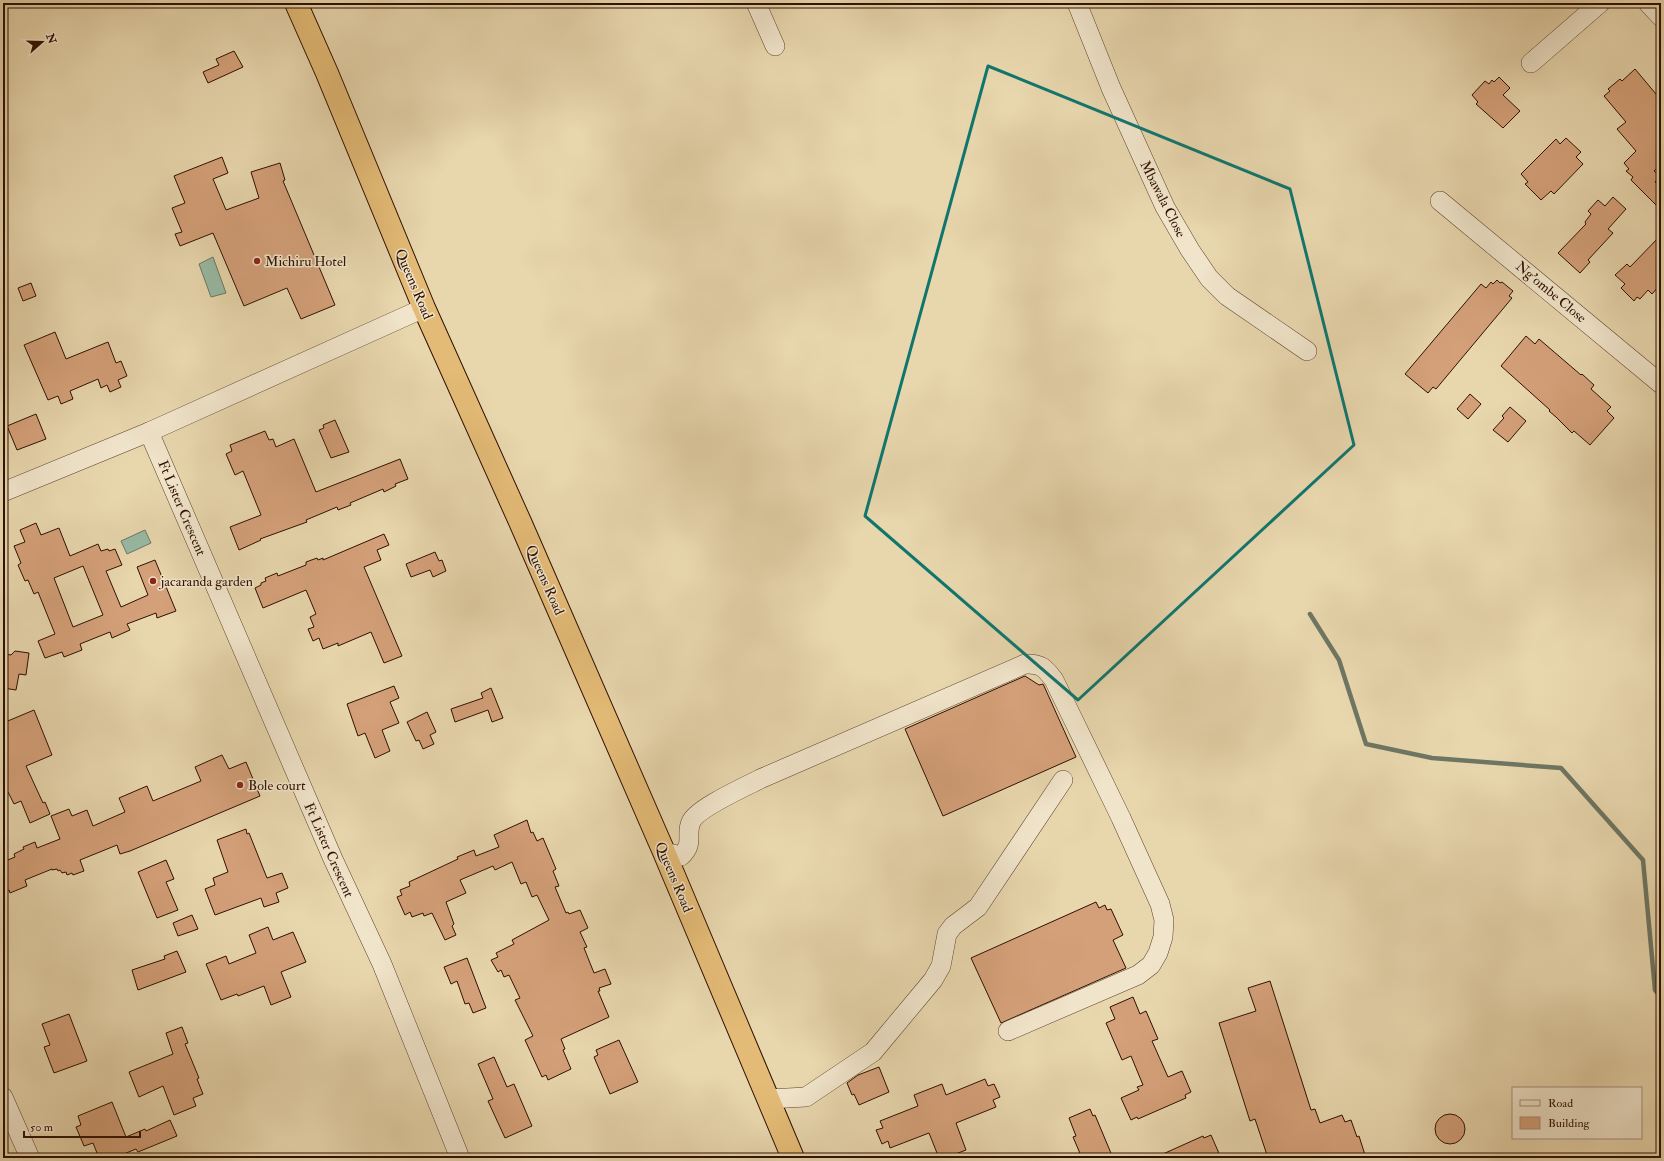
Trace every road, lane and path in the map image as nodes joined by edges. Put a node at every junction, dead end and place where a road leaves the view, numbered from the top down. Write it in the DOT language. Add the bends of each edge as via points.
graph roads {
  1 [pos="296,3"];
  2 [pos="756,3"];
  3 [pos="1077,3"];
  4 [pos="1600,3"];
  5 [pos="1648,3"];
  6 [pos="1661,17"];
  7 [pos="775,46"];
  8 [pos="1531,62"];
  9 [pos="1440,202"];
  10 [pos="424,308"];
  11 [pos="1307,351"];
  12 [pos="1661,384"];
  13 [pos="149,432"];
  14 [pos="3,492"];
  15 [pos="1063,780"];
  16 [pos="664,852"];
  17 [pos="1008,1031"];
  18 [pos="3,1097"];
  19 [pos="768,1099"];
  20 [pos="30,1158"];
  21 [pos="460,1158"];
  22 [pos="793,1158"];
  1 -- 10 [label="highway, Queens Road"];
  2 -- 7 [label="street"];
  3 -- 11 [label="street, Mbawala Close" via="1111,88 1165,207 1190,250 1209,278 1227,296"];
  4 -- 8 [label="street"];
  5 -- 6 [label="street"];
  9 -- 12 [label="street, Ng'ombe Close"];
  10 -- 13 [label="street"];
  10 -- 16 [label="highway, Queens Road" via="518,516"];
  13 -- 14 [label="street"];
  13 -- 21 [label="street, Ft Lister Crescent" via="332,859 382,964"];
  15 -- 19 [label="street" via="978,907 953,926 947,934 941,966 933,980 873,1052 806,1097"];
  16 -- 17 [label="street" via="681,856 690,844 691,823 695,816 753,783 1025,664 1034,663 1042,666 1054,680 1160,904 1164,920 1163,937 1151,965 1138,975"];
  16 -- 19 [label="highway, Queens Road"];
  18 -- 20 [label="street"];
  19 -- 22 [label="highway, Queens Road"];
}
